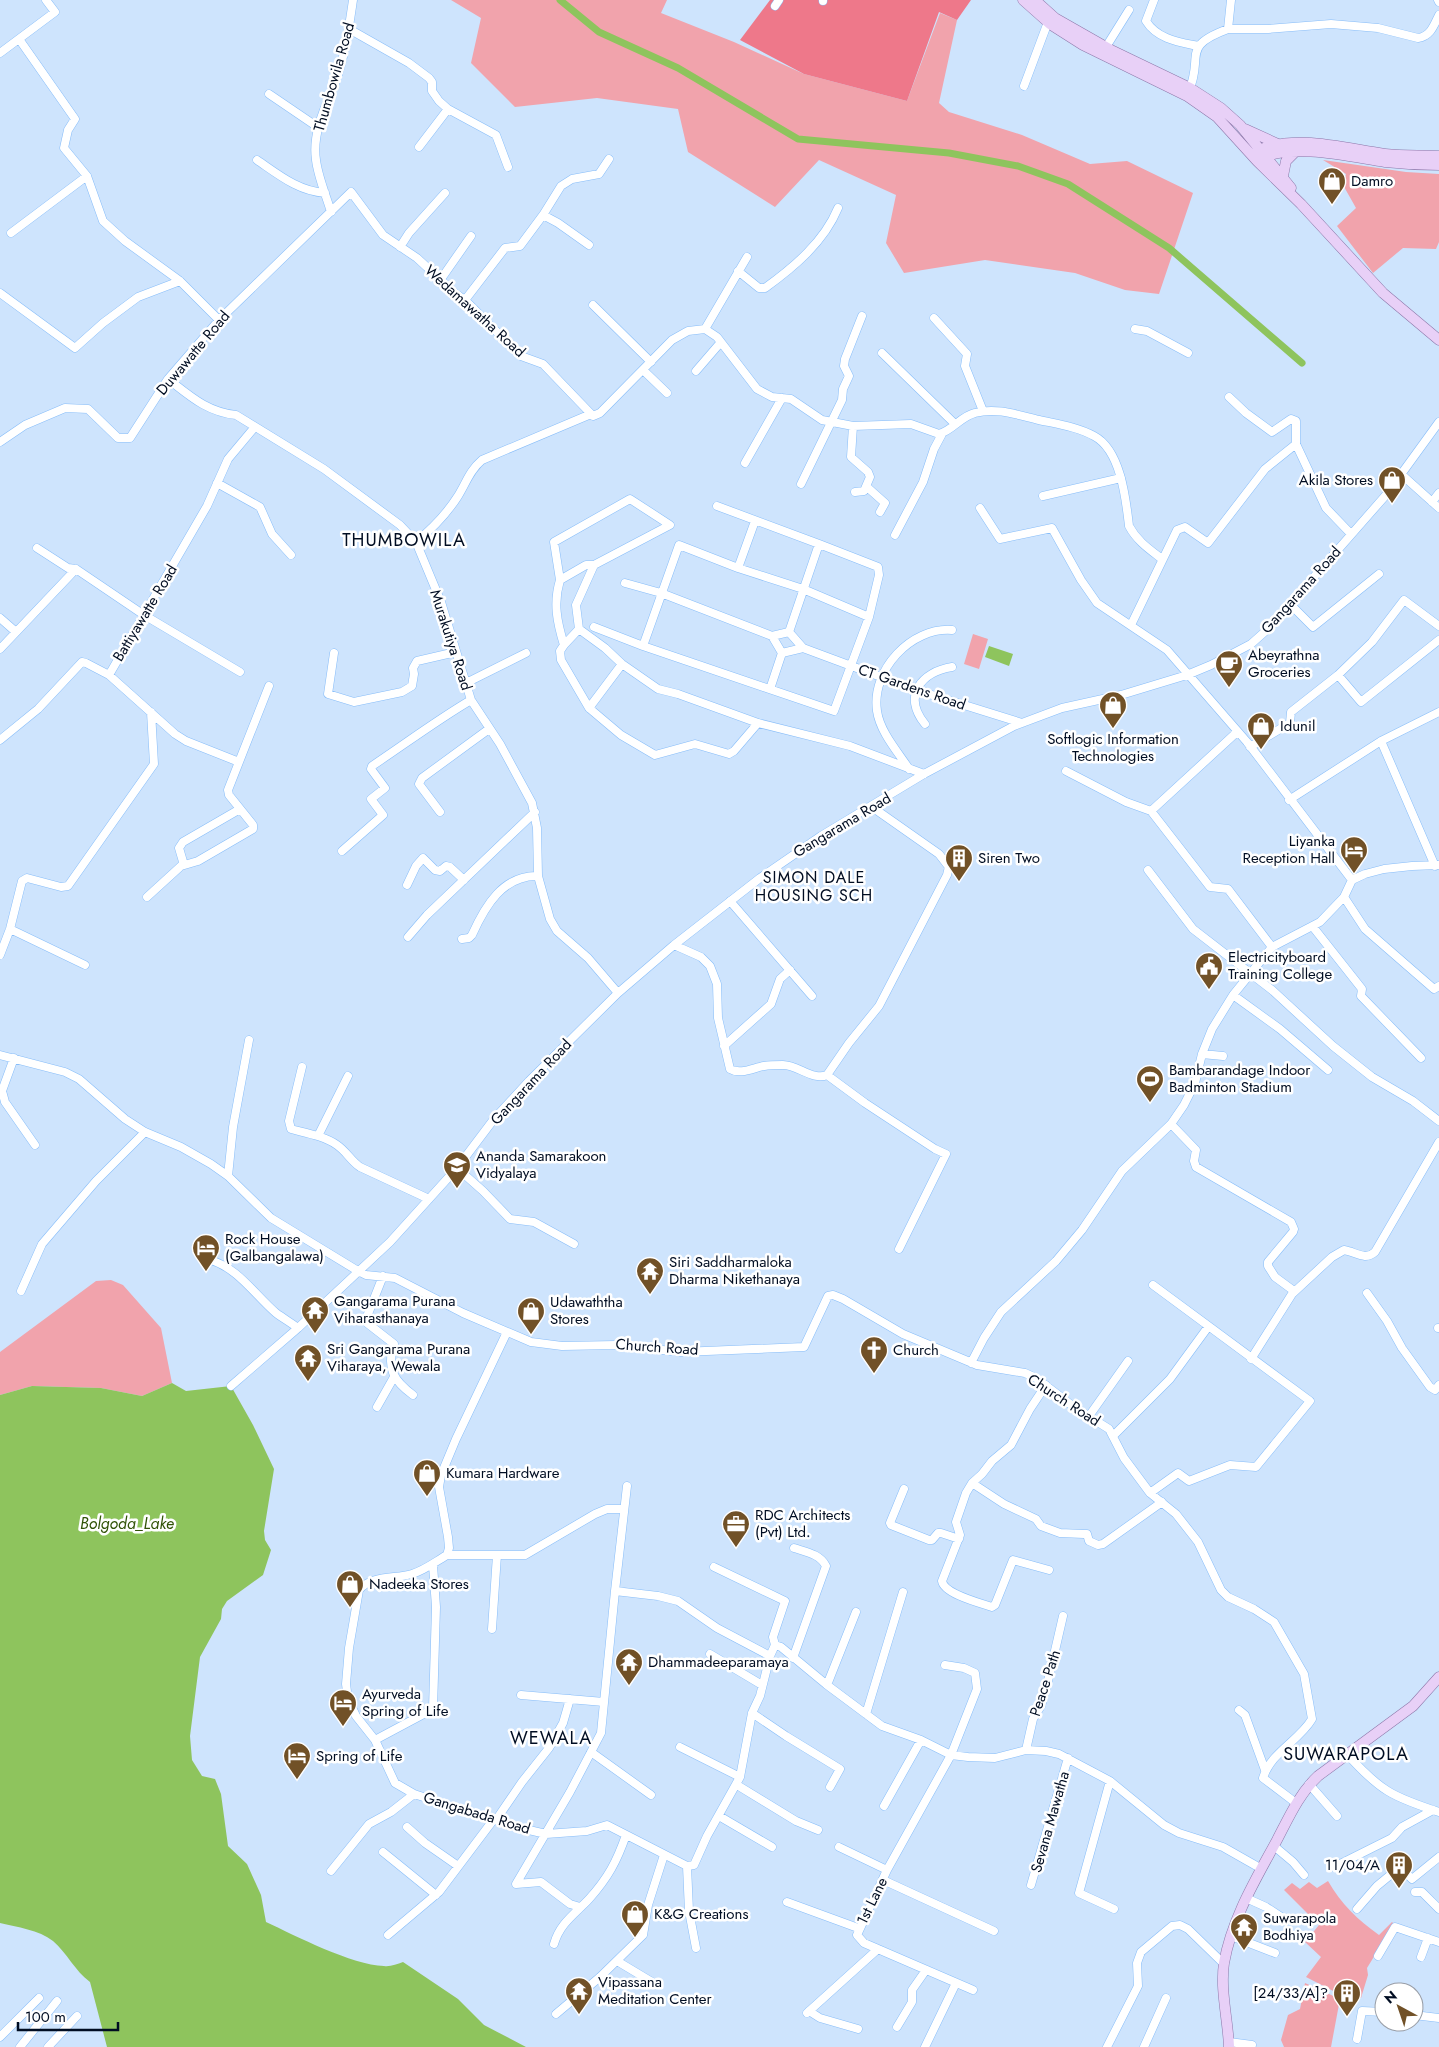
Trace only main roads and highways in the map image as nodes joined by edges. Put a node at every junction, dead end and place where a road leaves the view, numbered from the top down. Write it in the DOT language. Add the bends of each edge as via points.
graph roads {
  1 [pos="1023,0"];
  2 [pos="1037,1"];
  3 [pos="1189,92"];
  4 [pos="1240,126"];
  5 [pos="1280,145"];
  6 [pos="1295,152"];
  7 [pos="1259,155"];
  8 [pos="1439,156"];
  9 [pos="1439,165"];
  10 [pos="1283,176"];
  11 [pos="1301,204"];
  12 [pos="1439,340"];
  13 [pos="1439,1677"];
  14 [pos="1229,2045"];
  1 -- 3 [label="main road" via="1048,22 1083,45"];
  2 -- 3 [label="main road" via="1055,18"];
  3 -- 4 [label="main road" via="1221,108"];
  3 -- 7 [label="main road"];
  4 -- 5 [label="main road"];
  4 -- 7 [label="main road"];
  5 -- 7 [label="main road"];
  5 -- 8 [label="main road" via="1321,143 1388,154"];
  6 -- 7 [label="main road"];
  6 -- 9 [label="main road"];
  6 -- 10 [label="main road" via="1286,161"];
  7 -- 10 [label="main road"];
  7 -- 11 [label="main road"];
  10 -- 11 [label="main road"];
  11 -- 12 [label="main road" via="1383,293"];
  13 -- 14 [label="main road" via="1413,1706 1309,1784 1296,1803 1260,1868 1231,1936 1224,1964"];
}
